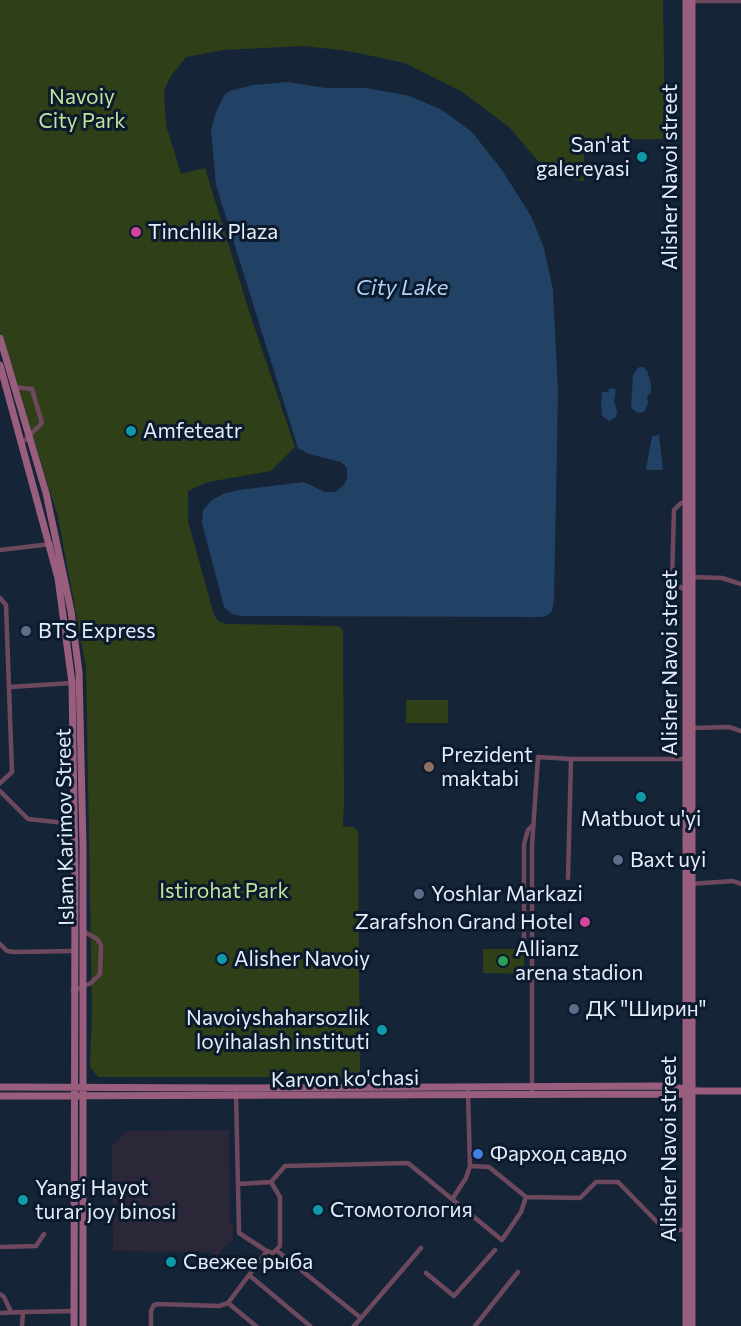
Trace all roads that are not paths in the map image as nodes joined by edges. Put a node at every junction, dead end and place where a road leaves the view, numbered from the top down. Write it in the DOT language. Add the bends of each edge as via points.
graph roads {
  1 [pos="689,0"];
  2 [pos="741,1"];
  3 [pos="0,338"];
  4 [pos="0,365"];
  5 [pos="6,386"];
  6 [pos="15,387"];
  7 [pos="26,440"];
  8 [pos="690,468"];
  9 [pos="687,503"];
  10 [pos="53,544"];
  11 [pos="0,550"];
  12 [pos="690,584"];
  13 [pos="741,584"];
  14 [pos="0,598"];
  15 [pos="72,683"];
  16 [pos="10,687"];
  17 [pos="692,728"];
  18 [pos="741,731"];
  19 [pos="571,759"];
  20 [pos="689,759"];
  21 [pos="0,783"];
  22 [pos="0,791"];
  23 [pos="74,824"];
  24 [pos="534,825"];
  25 [pos="568,878"];
  26 [pos="689,884"];
  27 [pos="741,884"];
  28 [pos="82,931"];
  29 [pos="0,944"];
  30 [pos="524,945"];
  31 [pos="74,951"];
  32 [pos="83,987"];
  33 [pos="74,991"];
  34 [pos="0,1087"];
  35 [pos="73,1087"];
  36 [pos="83,1087"];
  37 [pos="468,1090"];
  38 [pos="532,1090"];
  39 [pos="741,1091"];
  40 [pos="236,1092"];
  41 [pos="690,1092"];
  42 [pos="0,1096"];
  43 [pos="73,1097"];
  44 [pos="83,1097"];
  45 [pos="470,1166"];
  46 [pos="272,1182"];
  47 [pos="238,1184"];
  48 [pos="526,1197"];
  49 [pos="453,1198"];
  50 [pos="686,1230"];
  51 [pos="44,1234"];
  52 [pos="0,1247"];
  53 [pos="421,1248"];
  54 [pos="276,1250"];
  55 [pos="495,1250"];
  56 [pos="267,1251"];
  57 [pos="518,1272"];
  58 [pos="426,1273"];
  59 [pos="249,1275"];
  60 [pos="0,1294"];
  61 [pos="228,1303"];
  62 [pos="74,1311"];
  63 [pos="11,1312"];
  64 [pos="23,1312"];
  65 [pos="0,1313"];
  66 [pos="361,1318"];
  67 [pos="22,1326"];
  68 [pos="75,1326"];
  69 [pos="83,1326"];
  70 [pos="151,1326"];
  71 [pos="256,1326"];
  72 [pos="310,1326"];
  73 [pos="354,1326"];
  74 [pos="475,1326"];
  75 [pos="686,1326"];
  76 [pos="692,1326"];
  1 -- 2 [label="street"];
  1 -- 8 [label="main road, Alisher Navoi street"];
  3 -- 6 [label="main road, Islam Karimov Street"];
  4 -- 5 [label="main road, Islam Karimov Street"];
  5 -- 6 [label="street"];
  5 -- 7 [label="main road, Islam Karimov Street"];
  6 -- 7 [label="main road, Islam Karimov Street"];
  6 -- 7 [label="street" via="32,389 42,423"];
  7 -- 10 [label="main road, Islam Karimov Street"];
  8 -- 9 [label="main road, Alisher Navoi street"];
  8 -- 12 [label="main road, Alisher Navoi street"];
  9 -- 12 [label="main road, Alisher Navoi street"];
  9 -- 12 [label="street" via="674,510 672,582"];
  10 -- 11 [label="street"];
  10 -- 15 [label="main road, Islam Karimov Street"];
  10 -- 28 [label="main road, Islam Karimov Street" via="71,611 79,672"];
  12 -- 13 [label="street" via="722,578"];
  12 -- 17 [label="main road, Alisher Navoi street"];
  12 -- 20 [label="main road, Alisher Navoi street"];
  14 -- 16 [label="street" via="6,605"];
  15 -- 16 [label="street"];
  15 -- 23 [label="main road, Islam Karimov Street"];
  16 -- 21 [label="street" via="12,772"];
  17 -- 18 [label="street" via="729,727"];
  17 -- 20 [label="main road, Alisher Navoi street"];
  19 -- 20 [label="street"];
  19 -- 24 [label="street" via="538,757"];
  19 -- 25 [label="street"];
  20 -- 26 [label="main road, Alisher Navoi street"];
  22 -- 23 [label="street" via="28,819"];
  23 -- 31 [label="main road, Islam Karimov Street"];
  24 -- 30 [label="street" via="524,844"];
  24 -- 38 [label="street"];
  26 -- 27 [label="street"];
  26 -- 41 [label="main road, Alisher Navoi street"];
  28 -- 32 [label="main road, Islam Karimov Street"];
  28 -- 32 [label="street" via="98,939 101,945 100,974"];
  29 -- 31 [label="street" via="15,952"];
  31 -- 33 [label="main road, Islam Karimov Street"];
  32 -- 33 [label="street"];
  32 -- 36 [label="main road, Islam Karimov Street"];
  33 -- 35 [label="main road, Islam Karimov Street"];
  34 -- 35 [label="main road"];
  35 -- 36 [label="main road"];
  35 -- 43 [label="main road, Islam Karimov Street"];
  36 -- 40 [label="main road"];
  36 -- 44 [label="main road, Islam Karimov Street"];
  37 -- 38 [label="main road, Karvon ko'chasi"];
  37 -- 40 [label="main road, Karvon ko'chasi"];
  37 -- 45 [label="street"];
  38 -- 41 [label="main road, Karvon ko'chasi"];
  39 -- 41 [label="main road, Karvon ko'chasi"];
  40 -- 44 [label="main road, Karvon ko'chasi"];
  40 -- 47 [label="street"];
  41 -- 50 [label="main road, Alisher Navoi street"];
  41 -- 76 [label="main road, Alisher Navoi street"];
  42 -- 43 [label="main road, Karvon ko'chasi"];
  43 -- 44 [label="main road, Karvon ko'chasi"];
  43 -- 62 [label="main road, Islam Karimov Street"];
  44 -- 69 [label="main road, Islam Karimov Street"];
  45 -- 48 [label="street" via="489,1167"];
  45 -- 49 [label="street"];
  46 -- 47 [label="street"];
  46 -- 49 [label="street" via="285,1166 408,1163"];
  46 -- 54 [label="street" via="280,1197 280,1246"];
  47 -- 56 [label="street" via="239,1233"];
  48 -- 49 [label="street" via="502,1240"];
  48 -- 50 [label="street" via="580,1198 596,1182 618,1182 665,1230"];
  50 -- 75 [label="main road, Alisher Navoi street"];
  51 -- 52 [label="street" via="36,1246"];
  53 -- 66 [label="street"];
  54 -- 56 [label="street"];
  54 -- 66 [label="street"];
  55 -- 58 [label="street" via="454,1296"];
  56 -- 59 [label="street"];
  57 -- 74 [label="street"];
  59 -- 61 [label="street"];
  59 -- 72 [label="street"];
  60 -- 63 [label="street"];
  61 -- 70 [label="street" via="154,1305"];
  61 -- 71 [label="street"];
  62 -- 64 [label="street"];
  62 -- 68 [label="main road, Islam Karimov Street"];
  63 -- 64 [label="street"];
  63 -- 65 [label="street"];
  64 -- 67 [label="street"];
  66 -- 73 [label="street"];
}
